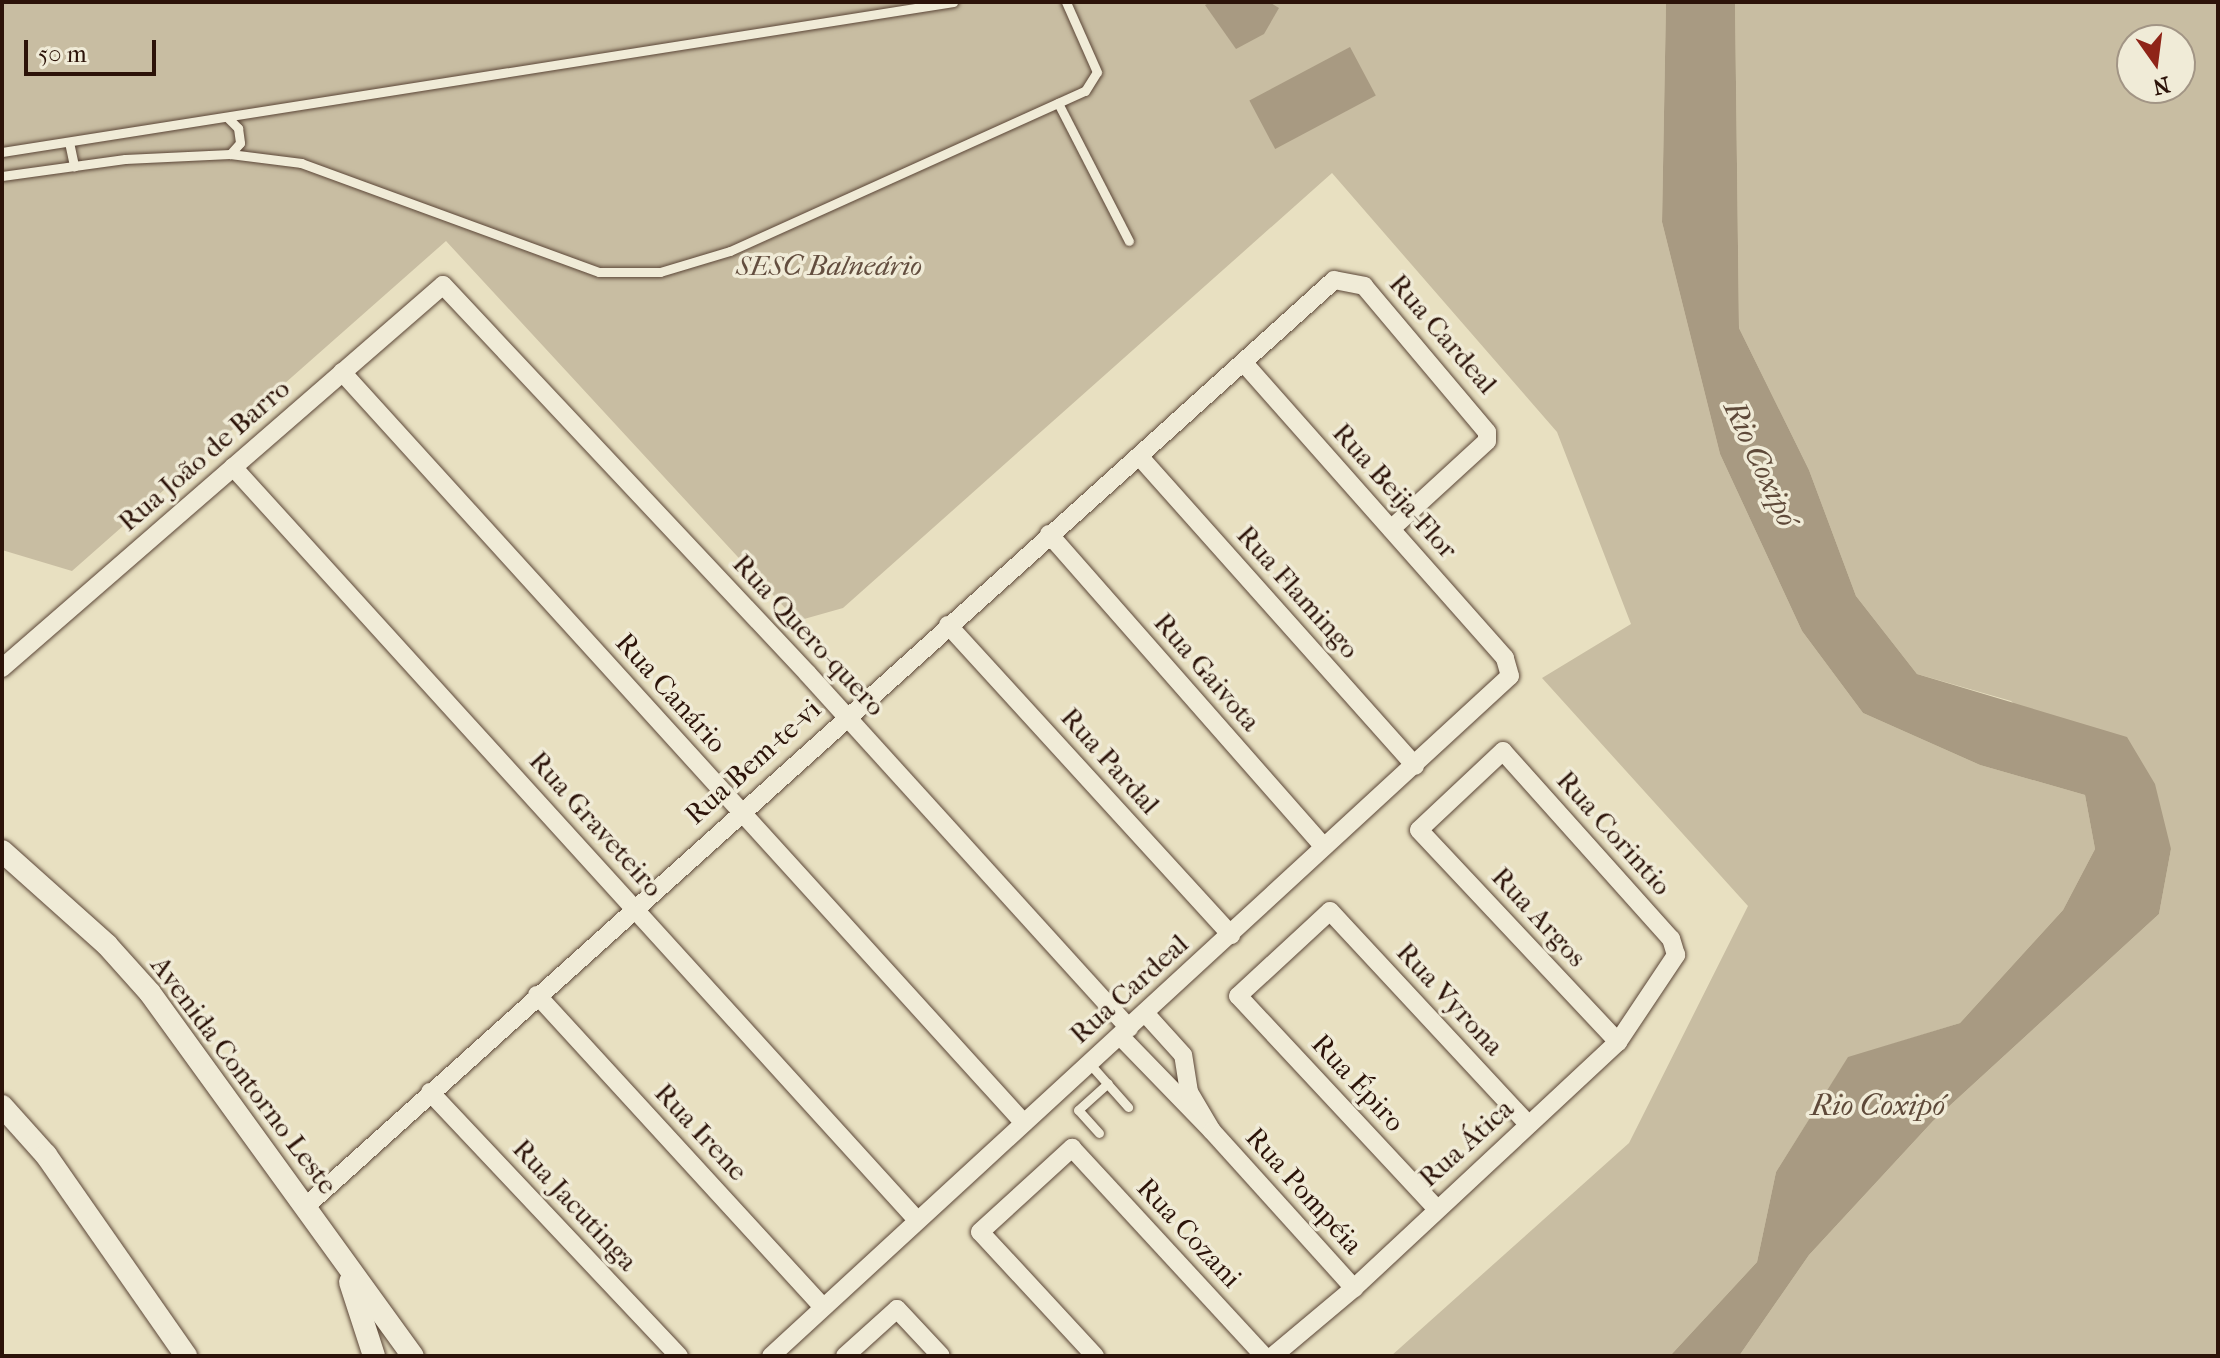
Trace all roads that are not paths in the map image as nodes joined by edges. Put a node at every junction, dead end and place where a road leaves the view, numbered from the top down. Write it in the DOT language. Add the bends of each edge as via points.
graph roads {
  1 [pos="953,2"];
  2 [pos="1066,2"];
  3 [pos="1058,103"];
  4 [pos="227,117"];
  5 [pos="69,142"];
  6 [pos="2,152"];
  7 [pos="230,154"];
  8 [pos="74,166"];
  9 [pos="2,176"];
  10 [pos="1129,241"];
  11 [pos="443,285"];
  12 [pos="1243,362"];
  13 [pos="342,372"];
  14 [pos="1139,456"];
  15 [pos="233,467"];
  16 [pos="1391,529"];
  17 [pos="1049,534"];
  18 [pos="948,625"];
  19 [pos="1505,658"];
  20 [pos="2,668"];
  21 [pos="846,716"];
  22 [pos="1415,766"];
  23 [pos="741,812"];
  24 [pos="1419,830"];
  25 [pos="1323,846"];
  26 [pos="2,851"];
  27 [pos="634,907"];
  28 [pos="1231,935"];
  29 [pos="1676,955"];
  30 [pos="537,995"];
  31 [pos="1238,996"];
  32 [pos="1128,1028"];
  33 [pos="1618,1042"];
  34 [pos="1089,1063"];
  35 [pos="1108,1083"];
  36 [pos="430,1092"];
  37 [pos="2,1106"];
  38 [pos="1128,1107"];
  39 [pos="1023,1122"];
  40 [pos="1528,1124"];
  41 [pos="1212,1131"];
  42 [pos="1099,1133"];
  43 [pos="305,1207"];
  44 [pos="1436,1208"];
  45 [pos="917,1220"];
  46 [pos="344,1262"];
  47 [pos="1354,1288"];
  48 [pos="823,1307"];
  49 [pos="186,1352"];
  50 [pos="374,1356"];
  51 [pos="413,1356"];
  52 [pos="679,1356"];
  53 [pos="771,1356"];
  54 [pos="845,1356"];
  55 [pos="941,1356"];
  56 [pos="1095,1356"];
  57 [pos="1264,1356"];
  58 [pos="1273,1356"];
  1 -- 4 [label="lane"];
  2 -- 3 [label="lane" via="1097,72 1085,91"];
  3 -- 7 [label="lane" via="730,251 660,272 599,272 301,163"];
  3 -- 10 [label="lane"];
  4 -- 5 [label="lane"];
  4 -- 7 [label="lane" via="238,128 240,143"];
  5 -- 6 [label="lane"];
  5 -- 8 [label="lane"];
  7 -- 8 [label="lane"];
  8 -- 9 [label="lane"];
  11 -- 13 [label="street, Rua João de Barro"];
  11 -- 21 [label="street, Rua Quero-quero"];
  12 -- 14 [label="street, Rua Bem-te-vi"];
  12 -- 16 [label="street, Rua Beija-Flor"];
  12 -- 16 [label="street, Rua Cardeal" via="1319,289 1348,279 1364,286 1487,432 1487,441"];
  13 -- 15 [label="street, Rua João de Barro"];
  13 -- 23 [label="street, Rua Canário"];
  14 -- 17 [label="street, Rua Bem-te-vi"];
  14 -- 22 [label="street, Rua Flamingo"];
  15 -- 20 [label="street, Rua João de Barro"];
  15 -- 27 [label="street, Rua Graveteiro"];
  16 -- 19 [label="street, Rua Beija-Flor"];
  17 -- 18 [label="street, Rua Bem-te-vi"];
  17 -- 25 [label="street, Rua Gaivota"];
  18 -- 21 [label="street, Rua Bem-te-vi"];
  18 -- 28 [label="street, Rua Pardal"];
  19 -- 22 [label="street, Rua Cardeal" via="1510,676 1504,687"];
  21 -- 23 [label="street, Rua Bem-te-vi"];
  21 -- 32 [label="street, Rua Quero-quero"];
  22 -- 25 [label="street, Rua Cardeal"];
  23 -- 27 [label="street, Rua Bem-te-vi"];
  23 -- 39 [label="street, Rua Canário"];
  24 -- 29 [label="street, Rua Corintio" via="1503,751 1671,939"];
  24 -- 33 [label="street, Rua Argos"];
  25 -- 28 [label="street, Rua Cardeal"];
  26 -- 43 [label="street, Avenida Contorno Leste" via="107,945 150,993"];
  27 -- 30 [label="street, Rua Bem-te-vi"];
  27 -- 45 [label="street, Rua Graveteiro"];
  28 -- 32 [label="street, Rua Cardeal"];
  29 -- 33 [label="street, Rua Ática"];
  30 -- 36 [label="street, Rua Bem-te-vi"];
  30 -- 48 [label="street, Rua Irene"];
  31 -- 40 [label="street, Rua Vyrona" via="1330,911"];
  31 -- 44 [label="street, Rua Épiro"];
  32 -- 34 [label="street, Rua Cardeal"];
  32 -- 41 [label="street, Rua Pompéia" via="1163,1073 1174,1097"];
  32 -- 41 [label="street, Rua Pompéia" via="1183,1055 1189,1092"];
  33 -- 40 [label="street, Rua Ática"];
  34 -- 35 [label="lane"];
  34 -- 39 [label="street, Rua Cardeal"];
  35 -- 38 [label="lane"];
  35 -- 42 [label="lane" via="1078,1110"];
  36 -- 43 [label="street, Rua Bem-te-vi"];
  36 -- 52 [label="street, Rua Jacutinga"];
  37 -- 49 [label="street" via="46,1155"];
  39 -- 45 [label="street, Rua Cardeal"];
  40 -- 44 [label="street, Rua Ática"];
  41 -- 47 [label="street, Rua Pompéia"];
  43 -- 46 [label="street, Avenida Contorno Leste"];
  44 -- 47 [label="street, Rua Ática"];
  45 -- 48 [label="street, Rua Cardeal"];
  46 -- 50 [label="street"];
  46 -- 51 [label="street, Avenida Contorno Leste"];
  47 -- 58 [label="street, Rua Ática"];
  48 -- 53 [label="street, Rua Cardeal"];
  54 -- 55 [label="street" via="897,1309"];
  56 -- 57 [label="street, Rua Cozani" via="980,1232 1072,1148"];
}
